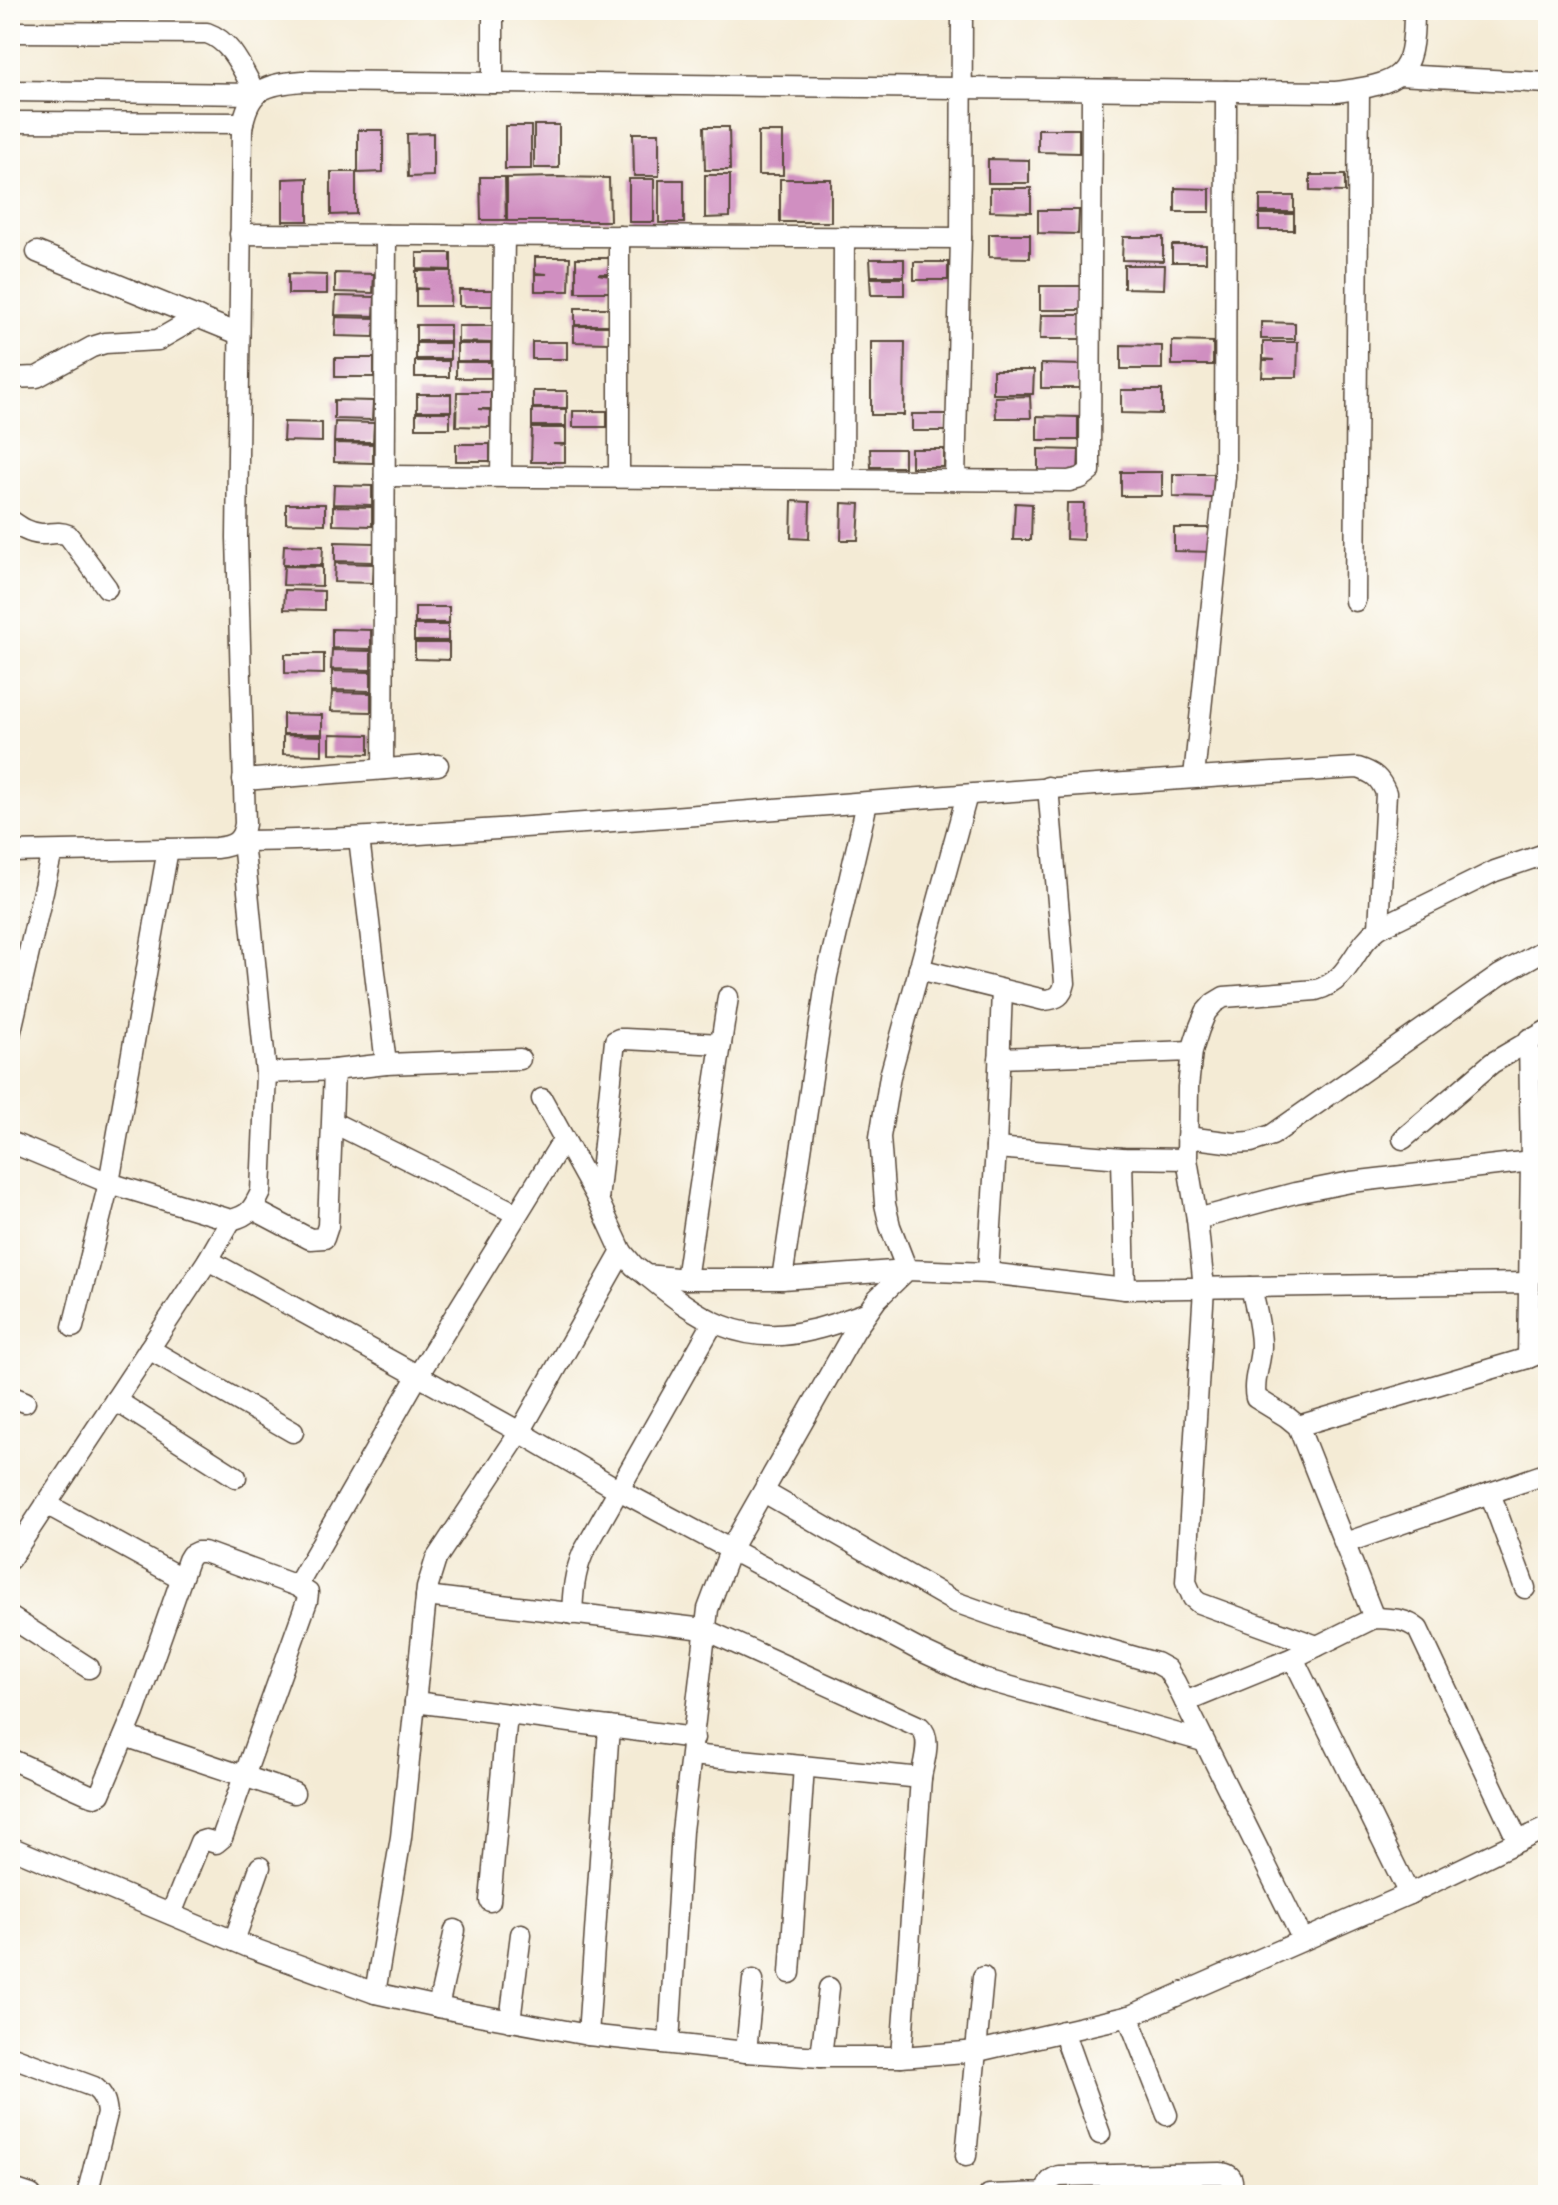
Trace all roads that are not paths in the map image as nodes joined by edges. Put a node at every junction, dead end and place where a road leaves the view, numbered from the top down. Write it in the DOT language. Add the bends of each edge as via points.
graph roads {
  1 [pos="493,10"];
  2 [pos="962,10"];
  3 [pos="1414,10"];
  4 [pos="10,32"];
  5 [pos="1398,75"];
  6 [pos="493,83"];
  7 [pos="1548,83"];
  8 [pos="963,88"];
  9 [pos="1359,89"];
  10 [pos="1092,90"];
  11 [pos="10,91"];
  12 [pos="1226,91"];
  13 [pos="256,94"];
  14 [pos="10,122"];
  15 [pos="243,123"];
  16 [pos="240,234"];
  17 [pos="386,235"];
  18 [pos="504,235"];
  19 [pos="619,236"];
  20 [pos="844,237"];
  21 [pos="961,238"];
  22 [pos="37,252"];
  23 [pos="198,317"];
  24 [pos="239,334"];
  25 [pos="10,378"];
  26 [pos="385,476"];
  27 [pos="501,476"];
  28 [pos="619,477"];
  29 [pos="843,479"];
  30 [pos="955,480"];
  31 [pos="10,520"];
  32 [pos="107,588"];
  33 [pos="1355,601"];
  34 [pos="438,765"];
  35 [pos="383,769"];
  36 [pos="1194,777"];
  37 [pos="243,780"];
  38 [pos="1048,787"];
  39 [pos="967,795"];
  40 [pos="867,803"];
  41 [pos="359,838"];
  42 [pos="241,841"];
  43 [pos="168,849"];
  44 [pos="10,852"];
  45 [pos="52,852"];
  46 [pos="1548,853"];
  47 [pos="1379,928"];
  48 [pos="1548,948"];
  49 [pos="919,969"];
  50 [pos="1002,990"];
  51 [pos="728,997"];
  52 [pos="10,1035"];
  53 [pos="1539,1035"];
  54 [pos="721,1044"];
  55 [pos="1192,1051"];
  56 [pos="999,1058"];
  57 [pos="520,1059"];
  58 [pos="386,1064"];
  59 [pos="334,1070"];
  60 [pos="266,1073"];
  61 [pos="542,1099"];
  62 [pos="334,1123"];
  63 [pos="1187,1137"];
  64 [pos="1403,1139"];
  65 [pos="563,1140"];
  66 [pos="10,1142"];
  67 [pos="996,1148"];
  68 [pos="1122,1158"];
  69 [pos="1187,1159"];
  70 [pos="1531,1161"];
  71 [pos="109,1183"];
  72 [pos="598,1200"];
  73 [pos="253,1209"];
  74 [pos="517,1214"];
  75 [pos="1197,1219"];
  76 [pos="1539,1219"];
  77 [pos="231,1220"];
  78 [pos="622,1252"];
  79 [pos="208,1260"];
  80 [pos="907,1270"];
  81 [pos="988,1273"];
  82 [pos="646,1275"];
  83 [pos="686,1279"];
  84 [pos="782,1279"];
  85 [pos="1529,1283"];
  86 [pos="1251,1287"];
  87 [pos="1204,1288"];
  88 [pos="1125,1289"];
  89 [pos="866,1313"];
  90 [pos="713,1323"];
  91 [pos="73,1327"];
  92 [pos="149,1349"];
  93 [pos="1548,1350"];
  94 [pos="1528,1358"];
  95 [pos="417,1377"];
  96 [pos="115,1400"];
  97 [pos="1298,1426"];
  98 [pos="293,1432"];
  99 [pos="520,1432"];
  100 [pos="1548,1473"];
  101 [pos="236,1477"];
  102 [pos="619,1490"];
  103 [pos="764,1492"];
  104 [pos="1490,1493"];
  105 [pos="46,1504"];
  106 [pos="1345,1543"];
  107 [pos="731,1548"];
  108 [pos="10,1559"];
  109 [pos="181,1578"];
  110 [pos="297,1586"];
  111 [pos="1525,1588"];
  112 [pos="426,1596"];
  113 [pos="572,1614"];
  114 [pos="10,1617"];
  115 [pos="1374,1618"];
  116 [pos="704,1629"];
  117 [pos="1317,1646"];
  118 [pos="1293,1658"];
  119 [pos="89,1668"];
  120 [pos="415,1702"];
  121 [pos="1185,1702"];
  122 [pos="507,1714"];
  123 [pos="609,1727"];
  124 [pos="125,1736"];
  125 [pos="1203,1741"];
  126 [pos="693,1747"];
  127 [pos="10,1759"];
  128 [pos="804,1766"];
  129 [pos="245,1777"];
  130 [pos="921,1778"];
  131 [pos="294,1793"];
  132 [pos="1548,1827"];
  133 [pos="1518,1841"];
  134 [pos="10,1847"];
  135 [pos="260,1867"];
  136 [pos="1409,1894"];
  137 [pos="490,1901"];
  138 [pos="171,1914"];
  139 [pos="455,1930"];
  140 [pos="521,1934"];
  141 [pos="1303,1940"];
  142 [pos="234,1941"];
  143 [pos="790,1973"];
  144 [pos="983,1977"];
  145 [pos="753,1980"];
  146 [pos="829,1988"];
  147 [pos="375,1993"];
  148 [pos="438,2007"];
  149 [pos="1128,2016"];
  150 [pos="510,2021"];
  151 [pos="1063,2031"];
  152 [pos="588,2035"];
  153 [pos="669,2043"];
  154 [pos="978,2051"];
  155 [pos="746,2052"];
  156 [pos="10,2056"];
  157 [pos="821,2057"];
  158 [pos="901,2057"];
  159 [pos="1167,2115"];
  160 [pos="1100,2134"];
  161 [pos="966,2156"];
  162 [pos="1132,2185"];
  163 [pos="10,2188"];
  164 [pos="1047,2194"];
  165 [pos="31,2195"];
  166 [pos="87,2195"];
  167 [pos="989,2195"];
  168 [pos="1231,2195"];
  1 -- 6 [label="street"];
  2 -- 8 [label="street"];
  3 -- 5 [label="street" via="1411,52"];
  4 -- 13 [label="street" via="207,33 225,43"];
  5 -- 7 [label="street"];
  5 -- 9 [label="street"];
  6 -- 8 [label="street"];
  6 -- 13 [label="street" via="303,81 276,83"];
  8 -- 10 [label="street"];
  8 -- 21 [label="street"];
  9 -- 12 [label="street"];
  9 -- 33 [label="street"];
  10 -- 12 [label="street"];
  10 -- 30 [label="street" via="1090,471 1069,481"];
  11 -- 13 [label="street"];
  12 -- 36 [label="street" via="1225,477"];
  13 -- 15 [label="street"];
  14 -- 15 [label="street"];
  15 -- 16 [label="street"];
  16 -- 17 [label="street"];
  16 -- 24 [label="street"];
  17 -- 18 [label="street"];
  17 -- 26 [label="street"];
  18 -- 19 [label="street"];
  18 -- 27 [label="street"];
  19 -- 20 [label="street"];
  19 -- 28 [label="street"];
  20 -- 21 [label="street"];
  20 -- 29 [label="street"];
  21 -- 30 [label="street"];
  22 -- 23 [label="street"];
  23 -- 24 [label="street"];
  23 -- 25 [label="street" via="158,340 105,343 37,377"];
  24 -- 37 [label="street"];
  26 -- 27 [label="street"];
  26 -- 35 [label="street"];
  27 -- 28 [label="street"];
  28 -- 29 [label="street"];
  29 -- 30 [label="street"];
  31 -- 32 [label="street" via="37,534 68,535"];
  34 -- 35 [label="street"];
  35 -- 37 [label="street"];
  36 -- 38 [label="street"];
  36 -- 47 [label="street" via="1358,768 1371,772 1386,793"];
  37 -- 42 [label="street"];
  38 -- 39 [label="street"];
  38 -- 50 [label="street" via="1063,992 1044,1000"];
  39 -- 40 [label="street"];
  39 -- 49 [label="street"];
  40 -- 41 [label="street"];
  40 -- 84 [label="street" via="827,976"];
  41 -- 42 [label="street"];
  41 -- 58 [label="street"];
  42 -- 43 [label="street"];
  42 -- 60 [label="street"];
  43 -- 45 [label="street"];
  43 -- 71 [label="street"];
  44 -- 45 [label="street"];
  45 -- 52 [label="street"];
  46 -- 47 [label="street" via="1495,871"];
  47 -- 55 [label="street" via="1330,986 1224,997 1214,1003"];
  48 -- 63 [label="street" via="1500,975 1272,1135 1234,1143"];
  49 -- 50 [label="street"];
  49 -- 80 [label="street" via="890,1076 880,1137 885,1204"];
  50 -- 56 [label="street"];
  51 -- 54 [label="street"];
  53 -- 64 [label="street" via="1492,1063"];
  53 -- 70 [label="street"];
  54 -- 72 [label="street" via="615,1041"];
  54 -- 83 [label="street"];
  55 -- 56 [label="street"];
  55 -- 63 [label="street"];
  56 -- 67 [label="street"];
  57 -- 58 [label="street"];
  58 -- 59 [label="street"];
  59 -- 60 [label="street"];
  59 -- 62 [label="street"];
  60 -- 73 [label="street" via="261,1192"];
  61 -- 65 [label="street"];
  62 -- 73 [label="street" via="324,1238 310,1239"];
  62 -- 74 [label="street"];
  63 -- 69 [label="street"];
  65 -- 72 [label="street"];
  65 -- 74 [label="street"];
  66 -- 71 [label="street"];
  67 -- 68 [label="street"];
  67 -- 81 [label="street"];
  68 -- 69 [label="street"];
  68 -- 88 [label="street"];
  69 -- 75 [label="street"];
  70 -- 75 [label="street" via="1351,1182"];
  70 -- 76 [label="street"];
  71 -- 77 [label="street"];
  71 -- 91 [label="street"];
  72 -- 78 [label="street"];
  73 -- 77 [label="street"];
  74 -- 95 [label="street"];
  75 -- 87 [label="street"];
  76 -- 85 [label="street"];
  77 -- 79 [label="street"];
  78 -- 82 [label="street"];
  78 -- 99 [label="street"];
  79 -- 92 [label="street"];
  79 -- 95 [label="street"];
  80 -- 81 [label="street"];
  80 -- 84 [label="street"];
  80 -- 89 [label="street"];
  81 -- 88 [label="street"];
  82 -- 83 [label="street"];
  82 -- 90 [label="street"];
  83 -- 84 [label="street"];
  85 -- 86 [label="street"];
  85 -- 94 [label="street"];
  86 -- 87 [label="street"];
  86 -- 97 [label="street" via="1261,1348 1254,1394"];
  87 -- 88 [label="street"];
  87 -- 117 [label="street" via="1188,1590 1199,1603"];
  89 -- 90 [label="street" via="785,1335 744,1333"];
  89 -- 103 [label="street"];
  90 -- 102 [label="street"];
  92 -- 96 [label="street"];
  92 -- 98 [label="street"];
  93 -- 94 [label="street"];
  94 -- 97 [label="street"];
  95 -- 99 [label="street"];
  95 -- 110 [label="street"];
  96 -- 101 [label="street"];
  96 -- 105 [label="street"];
  97 -- 106 [label="street"];
  99 -- 102 [label="street"];
  99 -- 112 [label="street" via="436,1559"];
  100 -- 104 [label="street"];
  102 -- 107 [label="street"];
  102 -- 113 [label="street" via="576,1568"];
  103 -- 107 [label="street"];
  103 -- 121 [label="street" via="955,1602 1156,1663 1167,1669"];
  104 -- 106 [label="street"];
  104 -- 111 [label="street"];
  105 -- 108 [label="street"];
  105 -- 109 [label="street"];
  106 -- 115 [label="street"];
  107 -- 116 [label="street"];
  107 -- 125 [label="street" via="979,1678"];
  109 -- 110 [label="street" via="191,1555 204,1552"];
  109 -- 124 [label="street"];
  110 -- 129 [label="street" via="308,1593 307,1601"];
  112 -- 113 [label="street"];
  112 -- 120 [label="street"];
  113 -- 116 [label="street"];
  114 -- 119 [label="street"];
  115 -- 117 [label="street"];
  115 -- 133 [label="street" via="1401,1619 1418,1629"];
  116 -- 126 [label="street"];
  116 -- 130 [label="street" via="920,1727 927,1741"];
  117 -- 118 [label="street"];
  118 -- 121 [label="street"];
  118 -- 136 [label="street"];
  120 -- 122 [label="street"];
  120 -- 147 [label="street" via="401,1837"];
  121 -- 125 [label="street"];
  122 -- 123 [label="street"];
  122 -- 137 [label="street"];
  123 -- 126 [label="street"];
  123 -- 152 [label="street"];
  124 -- 127 [label="street" via="103,1789 95,1796"];
  124 -- 129 [label="street"];
  125 -- 141 [label="street"];
  126 -- 128 [label="street"];
  126 -- 153 [label="street" via="682,1831"];
  128 -- 130 [label="street"];
  128 -- 143 [label="street"];
  129 -- 131 [label="street"];
  129 -- 138 [label="street" via="219,1842 202,1841 197,1846"];
  130 -- 158 [label="street"];
  132 -- 133 [label="street"];
  133 -- 136 [label="street"];
  134 -- 138 [label="street"];
  135 -- 142 [label="street"];
  136 -- 141 [label="street"];
  138 -- 142 [label="street"];
  139 -- 148 [label="street"];
  140 -- 150 [label="street"];
  141 -- 149 [label="street"];
  142 -- 147 [label="street"];
  144 -- 154 [label="street"];
  145 -- 155 [label="street"];
  146 -- 157 [label="street"];
  147 -- 148 [label="street"];
  148 -- 150 [label="street"];
  149 -- 151 [label="street"];
  149 -- 159 [label="street"];
  150 -- 152 [label="street"];
  151 -- 154 [label="street"];
  151 -- 160 [label="street"];
  152 -- 153 [label="street"];
  153 -- 155 [label="street"];
  154 -- 158 [label="street"];
  154 -- 161 [label="street"];
  155 -- 157 [label="street"];
  156 -- 166 [label="street" via="94,2087 107,2103"];
  157 -- 158 [label="street"];
  162 -- 164 [label="street" via="1059,2176 1048,2182"];
  162 -- 168 [label="street" via="1227,2174 1233,2182"];
  163 -- 165 [label="street"];
  164 -- 167 [label="street"];
}
